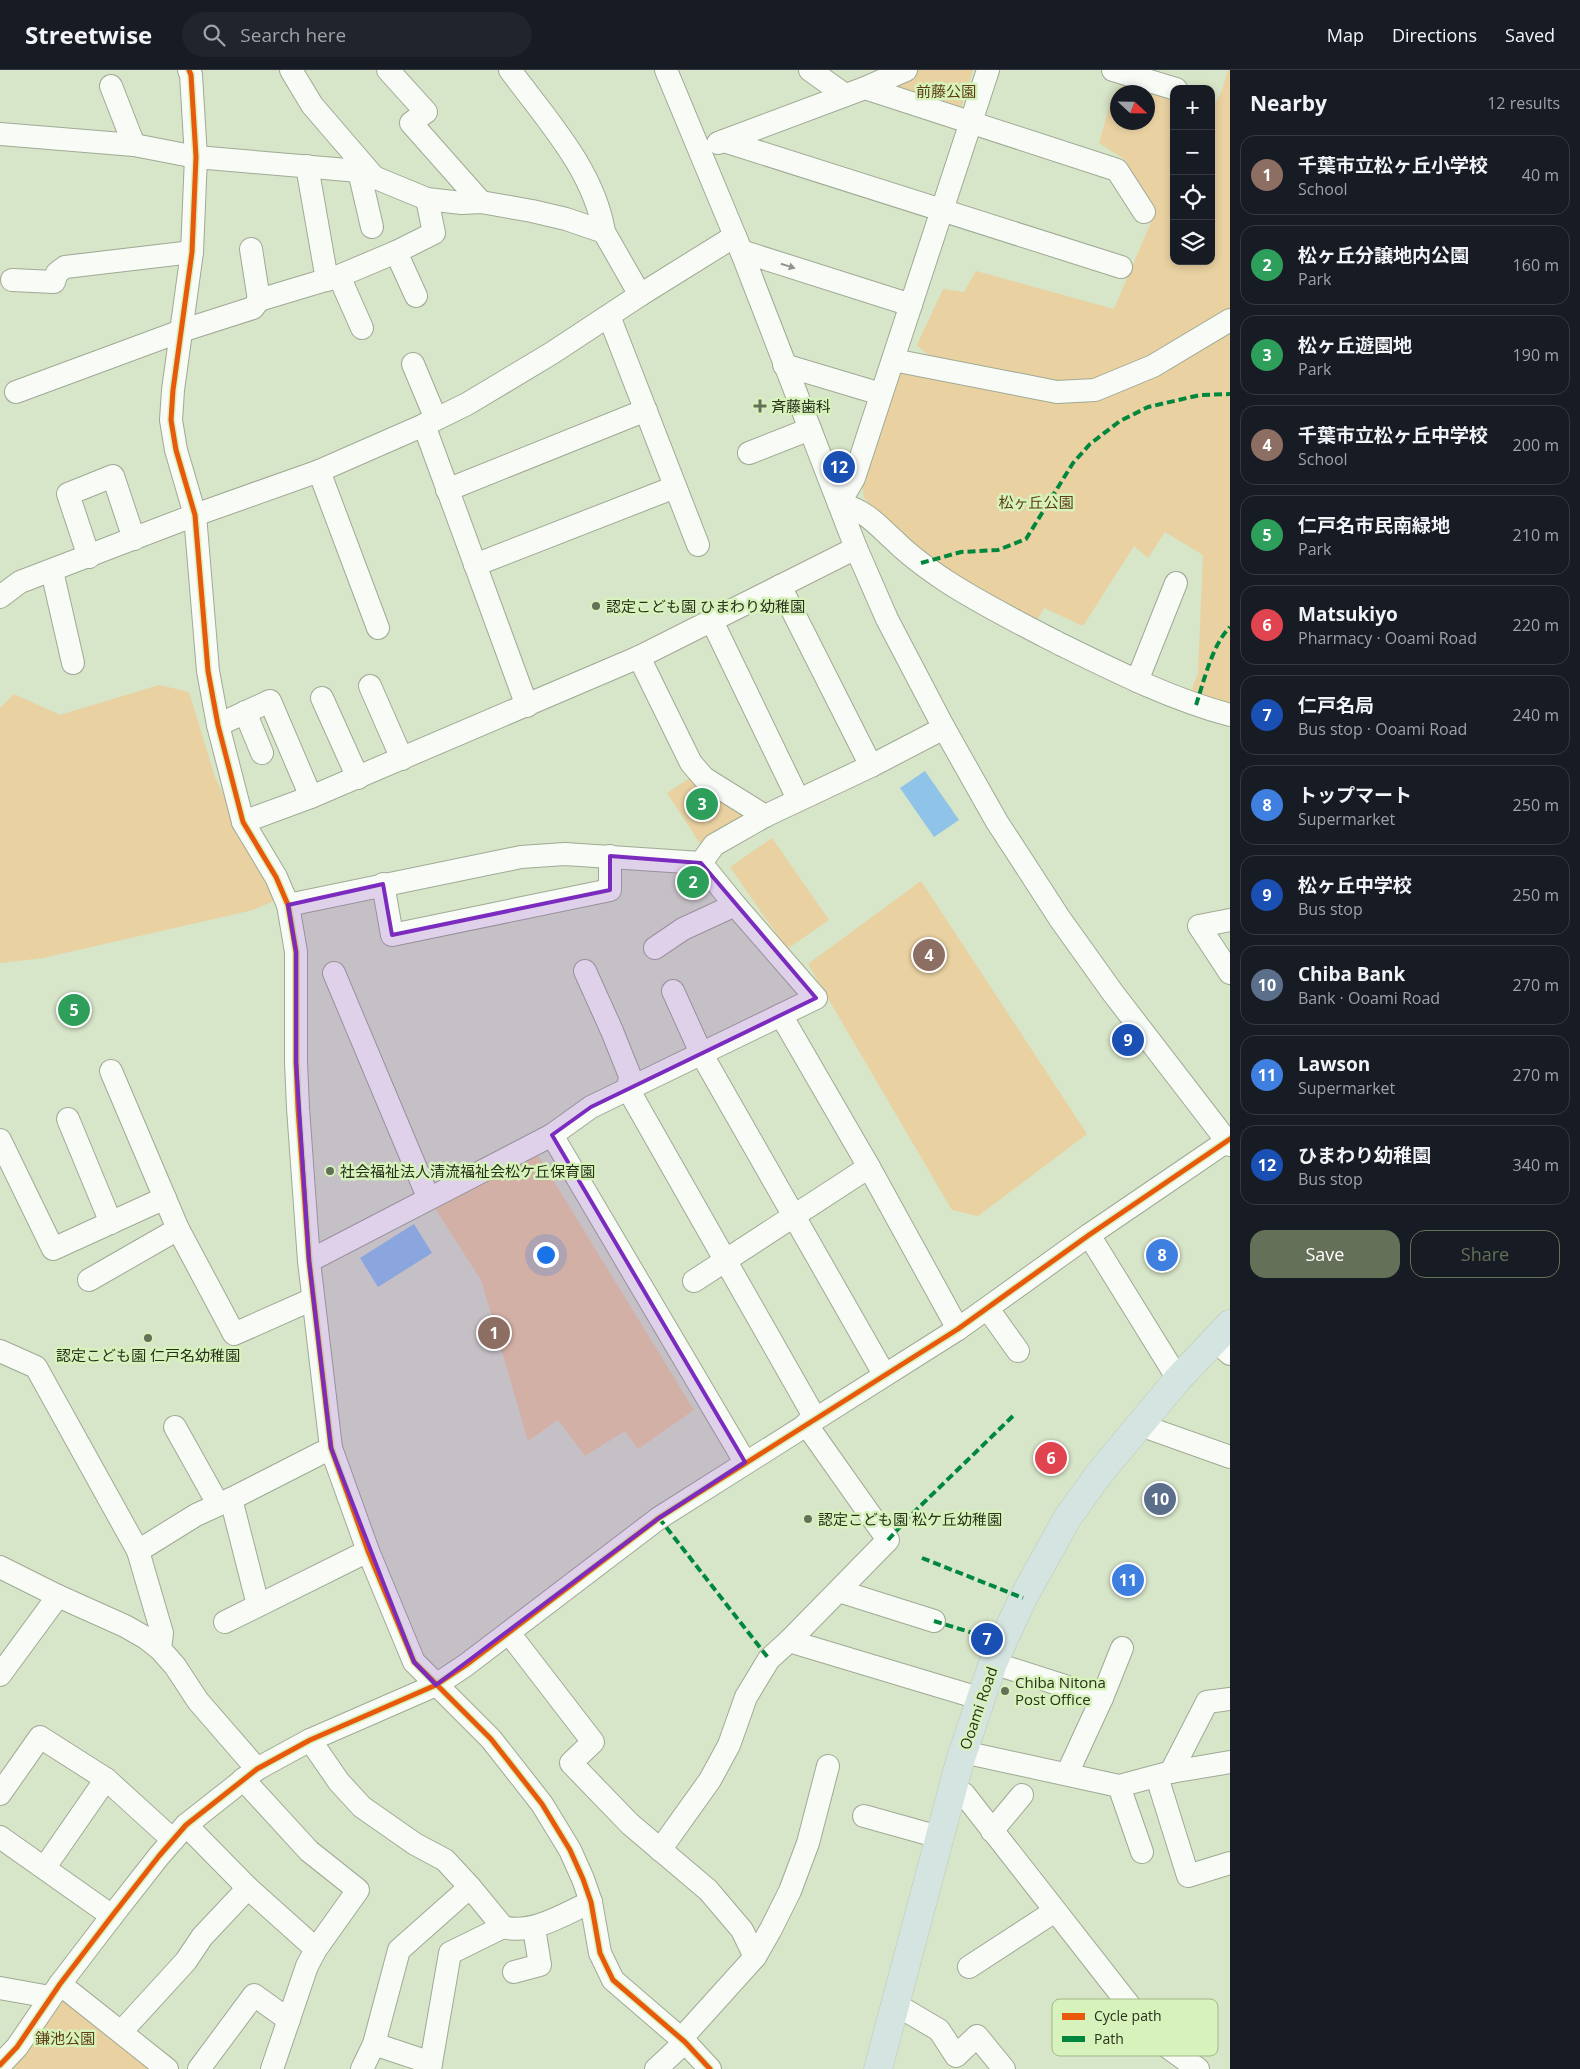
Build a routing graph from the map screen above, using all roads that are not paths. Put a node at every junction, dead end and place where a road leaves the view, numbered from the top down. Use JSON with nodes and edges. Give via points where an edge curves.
{"nodes":[{"id":1,"x":291,"y":70,"type":"edge"},
{"id":2,"x":388,"y":70,"type":"edge"},
{"id":3,"x":510,"y":70,"type":"edge"},
{"id":4,"x":810,"y":70,"type":"edge"},
{"id":5,"x":906,"y":70,"type":"edge"},
{"id":6,"x":988,"y":70,"type":"edge"},
{"id":7,"x":1113,"y":70,"type":"edge"},
{"id":8,"x":194,"y":72,"type":"edge"},
{"id":9,"x":670,"y":73,"type":"edge"},
{"id":10,"x":111,"y":86,"type":"dead end"},
{"id":11,"x":1170,"y":87,"type":"edge"},
{"id":12,"x":855,"y":91,"type":"junction"},
{"id":13,"x":971,"y":123,"type":"junction"},
{"id":14,"x":0,"y":134,"type":"edge"},
{"id":15,"x":724,"y":142,"type":"junction"},
{"id":16,"x":134,"y":145,"type":"junction"},
{"id":17,"x":700,"y":149,"type":"junction"},
{"id":18,"x":196,"y":158,"type":"junction"},
{"id":19,"x":307,"y":166,"type":"junction"},
{"id":20,"x":366,"y":173,"type":"junction"},
{"id":21,"x":427,"y":199,"type":"junction"},
{"id":22,"x":482,"y":202,"type":"junction"},
{"id":23,"x":942,"y":211,"type":"junction"},
{"id":24,"x":1144,"y":212,"type":"dead end"},
{"id":25,"x":372,"y":227,"type":"dead end"},
{"id":26,"x":604,"y":232,"type":"junction"},
{"id":27,"x":738,"y":244,"type":"junction"},
{"id":28,"x":251,"y":249,"type":"dead end"},
{"id":29,"x":192,"y":252,"type":"junction"},
{"id":30,"x":396,"y":252,"type":"junction"},
{"id":31,"x":1121,"y":267,"type":"dead end"},
{"id":32,"x":333,"y":278,"type":"junction"},
{"id":33,"x":12,"y":280,"type":"dead end"},
{"id":34,"x":640,"y":295,"type":"junction"},
{"id":35,"x":416,"y":296,"type":"dead end"},
{"id":36,"x":259,"y":300,"type":"junction"},
{"id":37,"x":911,"y":305,"type":"junction"},
{"id":38,"x":609,"y":316,"type":"junction"},
{"id":39,"x":1230,"y":320,"type":"edge"},
{"id":40,"x":362,"y":328,"type":"dead end"},
{"id":41,"x":181,"y":331,"type":"junction"},
{"id":42,"x":893,"y":360,"type":"junction"},
{"id":43,"x":413,"y":364,"type":"dead end"},
{"id":44,"x":784,"y":365,"type":"junction"},
{"id":45,"x":16,"y":392,"type":"dead end"},
{"id":46,"x":881,"y":394,"type":"junction"},
{"id":47,"x":646,"y":410,"type":"junction"},
{"id":48,"x":430,"y":422,"type":"junction"},
{"id":49,"x":810,"y":429,"type":"junction"},
{"id":50,"x":749,"y":453,"type":"dead end"},
{"id":51,"x":319,"y":471,"type":"junction"},
{"id":52,"x":675,"y":487,"type":"junction"},
{"id":53,"x":448,"y":490,"type":"junction"},
{"id":54,"x":839,"y":504,"type":"junction"},
{"id":55,"x":195,"y":515,"type":"junction"},
{"id":56,"x":134,"y":539,"type":"junction"},
{"id":57,"x":698,"y":545,"type":"dead end"},
{"id":58,"x":856,"y":548,"type":"junction"},
{"id":59,"x":89,"y":557,"type":"junction"},
{"id":60,"x":475,"y":565,"type":"junction"},
{"id":61,"x":52,"y":572,"type":"junction"},
{"id":62,"x":1176,"y":583,"type":"dead end"},
{"id":63,"x":780,"y":586,"type":"junction"},
{"id":64,"x":0,"y":597,"type":"edge"},
{"id":65,"x":712,"y":621,"type":"junction"},
{"id":66,"x":378,"y":628,"type":"dead end"},
{"id":67,"x":639,"y":657,"type":"junction"},
{"id":68,"x":73,"y":663,"type":"dead end"},
{"id":69,"x":1137,"y":681,"type":"junction"},
{"id":70,"x":370,"y":686,"type":"dead end"},
{"id":71,"x":322,"y":698,"type":"dead end"},
{"id":72,"x":527,"y":706,"type":"junction"},
{"id":73,"x":245,"y":712,"type":"junction"},
{"id":74,"x":1230,"y":715,"type":"edge"},
{"id":75,"x":218,"y":725,"type":"junction"},
{"id":76,"x":944,"y":728,"type":"junction"},
{"id":77,"x":262,"y":753,"type":"dead end"},
{"id":78,"x":402,"y":758,"type":"junction"},
{"id":79,"x":871,"y":766,"type":"junction"},
{"id":80,"x":358,"y":778,"type":"junction"},
{"id":81,"x":311,"y":798,"type":"junction"},
{"id":82,"x":798,"y":799,"type":"junction"},
{"id":83,"x":765,"y":816,"type":"junction"},
{"id":84,"x":243,"y":822,"type":"junction"},
{"id":85,"x":610,"y":856,"type":"junction"},
{"id":86,"x":701,"y":863,"type":"junction"},
{"id":87,"x":383,"y":884,"type":"junction"},
{"id":88,"x":288,"y":905,"type":"junction"},
{"id":89,"x":735,"y":905,"type":"junction"},
{"id":90,"x":1230,"y":920,"type":"edge"},
{"id":91,"x":655,"y":948,"type":"dead end"},
{"id":92,"x":585,"y":971,"type":"dead end"},
{"id":93,"x":334,"y":973,"type":"dead end"},
{"id":94,"x":1230,"y":973,"type":"edge"},
{"id":95,"x":673,"y":991,"type":"dead end"},
{"id":96,"x":781,"y":1015,"type":"junction"},
{"id":97,"x":701,"y":1053,"type":"junction"},
{"id":98,"x":111,"y":1071,"type":"dead end"},
{"id":99,"x":628,"y":1089,"type":"junction"},
{"id":100,"x":68,"y":1119,"type":"dead end"},
{"id":101,"x":552,"y":1134,"type":"junction"},
{"id":102,"x":0,"y":1140,"type":"edge"},
{"id":103,"x":1229,"y":1142,"type":"edge"},
{"id":104,"x":869,"y":1167,"type":"junction"},
{"id":105,"x":428,"y":1197,"type":"junction"},
{"id":106,"x":165,"y":1198,"type":"junction"},
{"id":107,"x":794,"y":1215,"type":"junction"},
{"id":108,"x":111,"y":1223,"type":"junction"},
{"id":109,"x":178,"y":1229,"type":"junction"},
{"id":110,"x":1089,"y":1235,"type":"junction"},
{"id":111,"x":724,"y":1260,"type":"junction"},
{"id":112,"x":309,"y":1261,"type":"junction"},
{"id":113,"x":90,"y":1280,"type":"dead end"},
{"id":114,"x":694,"y":1281,"type":"dead end"},
{"id":115,"x":313,"y":1299,"type":"junction"},
{"id":116,"x":988,"y":1309,"type":"junction"},
{"id":117,"x":958,"y":1329,"type":"junction"},
{"id":118,"x":1225,"y":1339,"type":"edge"},
{"id":119,"x":0,"y":1351,"type":"edge"},
{"id":120,"x":1018,"y":1351,"type":"dead end"},
{"id":121,"x":884,"y":1374,"type":"junction"},
{"id":122,"x":1178,"y":1379,"type":"junction"},
{"id":123,"x":811,"y":1421,"type":"junction"},
{"id":124,"x":1140,"y":1425,"type":"junction"},
{"id":125,"x":175,"y":1427,"type":"dead end"},
{"id":126,"x":331,"y":1448,"type":"junction"},
{"id":127,"x":1230,"y":1458,"type":"edge"},
{"id":128,"x":745,"y":1462,"type":"junction"},
{"id":129,"x":224,"y":1502,"type":"junction"},
{"id":130,"x":138,"y":1551,"type":"junction"},
{"id":131,"x":368,"y":1551,"type":"junction"},
{"id":132,"x":0,"y":1567,"type":"edge"},
{"id":133,"x":839,"y":1591,"type":"junction"},
{"id":134,"x":58,"y":1596,"type":"junction"},
{"id":135,"x":258,"y":1605,"type":"junction"},
{"id":136,"x":934,"y":1620,"type":"dead end"},
{"id":137,"x":224,"y":1622,"type":"dead end"},
{"id":138,"x":509,"y":1633,"type":"junction"},
{"id":139,"x":789,"y":1642,"type":"junction"},
{"id":140,"x":1122,"y":1648,"type":"dead end"},
{"id":141,"x":160,"y":1649,"type":"junction"},
{"id":142,"x":993,"y":1663,"type":"junction"},
{"id":143,"x":0,"y":1675,"type":"edge"},
{"id":144,"x":436,"y":1685,"type":"junction"},
{"id":145,"x":972,"y":1696,"type":"dead end"},
{"id":146,"x":1102,"y":1698,"type":"junction"},
{"id":147,"x":1230,"y":1698,"type":"edge"},
{"id":148,"x":310,"y":1740,"type":"junction"},
{"id":149,"x":963,"y":1752,"type":"junction"},
{"id":150,"x":1230,"y":1762,"type":"edge"},
{"id":151,"x":828,"y":1766,"type":"dead end"},
{"id":152,"x":250,"y":1774,"type":"junction"},
{"id":153,"x":1067,"y":1774,"type":"junction"},
{"id":154,"x":1164,"y":1775,"type":"junction"},
{"id":155,"x":106,"y":1779,"type":"junction"},
{"id":156,"x":1119,"y":1786,"type":"junction"},
{"id":157,"x":951,"y":1792,"type":"junction"},
{"id":158,"x":0,"y":1794,"type":"edge"},
{"id":159,"x":1022,"y":1795,"type":"dead end"},
{"id":160,"x":864,"y":1816,"type":"dead end"},
{"id":161,"x":992,"y":1831,"type":"junction"},
{"id":162,"x":180,"y":1832,"type":"junction"},
{"id":163,"x":0,"y":1836,"type":"edge"},
{"id":164,"x":940,"y":1837,"type":"junction"},
{"id":165,"x":660,"y":1850,"type":"junction"},
{"id":166,"x":1142,"y":1852,"type":"dead end"},
{"id":167,"x":1230,"y":1863,"type":"edge"},
{"id":168,"x":45,"y":1867,"type":"junction"},
{"id":169,"x":470,"y":1887,"type":"junction"},
{"id":170,"x":248,"y":1888,"type":"junction"},
{"id":171,"x":591,"y":1902,"type":"junction"},
{"id":172,"x":1055,"y":1911,"type":"junction"},
{"id":173,"x":112,"y":1916,"type":"junction"},
{"id":174,"x":503,"y":1927,"type":"junction"},
{"id":175,"x":534,"y":1928,"type":"junction"},
{"id":176,"x":316,"y":1949,"type":"junction"},
{"id":177,"x":755,"y":1956,"type":"junction"},
{"id":178,"x":969,"y":1967,"type":"dead end"},
{"id":179,"x":514,"y":1972,"type":"dead end"},
{"id":180,"x":0,"y":1988,"type":"edge"},
{"id":181,"x":55,"y":1990,"type":"junction"},
{"id":182,"x":1124,"y":1999,"type":"edge"},
{"id":183,"x":895,"y":2004,"type":"junction"},
{"id":184,"x":289,"y":2020,"type":"junction"},
{"id":185,"x":122,"y":2031,"type":"junction"},
{"id":186,"x":683,"y":2040,"type":"junction"},
{"id":187,"x":374,"y":2044,"type":"junction"},
{"id":188,"x":1175,"y":2056,"type":"edge"},
{"id":189,"x":0,"y":2065,"type":"edge"},
{"id":190,"x":1185,"y":2065,"type":"edge"},
{"id":191,"x":431,"y":2066,"type":"edge"},
{"id":192,"x":167,"y":2069,"type":"edge"},
{"id":193,"x":198,"y":2069,"type":"edge"},
{"id":194,"x":272,"y":2069,"type":"edge"},
{"id":195,"x":362,"y":2069,"type":"edge"},
{"id":196,"x":656,"y":2069,"type":"edge"},
{"id":197,"x":710,"y":2069,"type":"edge"},
{"id":198,"x":878,"y":2069,"type":"edge"},
{"id":199,"x":1004,"y":2069,"type":"edge"}],
"edges":[{"from":1,"to":20,"type":"street","via":[[312,105]]},
{"from":2,"to":22,"type":"street","via":[[426,112],[411,123]]},
{"from":3,"to":26,"type":"street","via":[[579,165],[602,214]]},
{"from":4,"to":12,"type":"street"},
{"from":5,"to":12,"type":"street"},
{"from":6,"to":13,"type":"street"},
{"from":7,"to":11,"type":"street"},
{"from":8,"to":18,"type":"street"},
{"from":9,"to":17,"type":"street"},
{"from":10,"to":16,"type":"street"},
{"from":12,"to":13,"type":"street"},
{"from":12,"to":15,"type":"street"},
{"from":13,"to":23,"type":"street"},
{"from":13,"to":24,"type":"street","via":[[1117,170]]},
{"from":14,"to":16,"type":"street"},
{"from":15,"to":17,"type":"street"},
{"from":15,"to":23,"type":"street"},
{"from":16,"to":18,"type":"street"},
{"from":17,"to":27,"type":"street"},
{"from":18,"to":19,"type":"street"},
{"from":18,"to":29,"type":"street"},
{"from":19,"to":20,"type":"street"},
{"from":19,"to":32,"type":"street"},
{"from":20,"to":21,"type":"street"},
{"from":20,"to":25,"type":"street"},
{"from":21,"to":22,"type":"street"},
{"from":21,"to":30,"type":"street","via":[[434,233]]},
{"from":22,"to":26,"type":"street","via":[[566,219]]},
{"from":23,"to":31,"type":"street"},
{"from":23,"to":37,"type":"street"},
{"from":26,"to":34,"type":"street"},
{"from":27,"to":34,"type":"street"},
{"from":27,"to":37,"type":"street","one_way":true},
{"from":27,"to":44,"type":"street"},
{"from":28,"to":36,"type":"street"},
{"from":29,"to":33,"type":"street","via":[[65,267],[57,272],[54,282]]},
{"from":29,"to":41,"type":"street"},
{"from":30,"to":32,"type":"street"},
{"from":30,"to":35,"type":"street"},
{"from":32,"to":36,"type":"street"},
{"from":32,"to":40,"type":"street"},
{"from":34,"to":38,"type":"street"},
{"from":36,"to":41,"type":"street","via":[[253,308]]},
{"from":37,"to":42,"type":"street"},
{"from":38,"to":47,"type":"street"},
{"from":38,"to":48,"type":"street","via":[[552,354]]},
{"from":39,"to":42,"type":"street","via":[[1153,366],[1095,390],[1057,392]]},
{"from":41,"to":45,"type":"street"},
{"from":41,"to":55,"type":"street","via":[[171,420],[176,450]]},
{"from":42,"to":46,"type":"street"},
{"from":43,"to":48,"type":"street"},
{"from":44,"to":46,"type":"street"},
{"from":44,"to":49,"type":"street"},
{"from":46,"to":54,"type":"street","via":[[854,478]]},
{"from":47,"to":52,"type":"street"},
{"from":47,"to":53,"type":"street"},
{"from":48,"to":51,"type":"street"},
{"from":48,"to":53,"type":"street"},
{"from":49,"to":50,"type":"street"},
{"from":49,"to":54,"type":"street"},
{"from":51,"to":55,"type":"street"},
{"from":51,"to":66,"type":"street"},
{"from":52,"to":57,"type":"street"},
{"from":52,"to":60,"type":"street"},
{"from":53,"to":60,"type":"street"},
{"from":54,"to":58,"type":"street"},
{"from":54,"to":69,"type":"street","via":[[870,517],[926,567],[988,606]]},
{"from":55,"to":56,"type":"street"},
{"from":55,"to":75,"type":"street","via":[[208,671]]},
{"from":56,"to":59,"type":"street"},
{"from":56,"to":59,"type":"street","via":[[113,476],[68,494]]},
{"from":58,"to":63,"type":"street"},
{"from":58,"to":76,"type":"street","via":[[887,619]]},
{"from":59,"to":61,"type":"street"},
{"from":60,"to":72,"type":"street"},
{"from":61,"to":64,"type":"street","via":[[20,582]]},
{"from":61,"to":68,"type":"street"},
{"from":62,"to":69,"type":"street"},
{"from":63,"to":65,"type":"street"},
{"from":63,"to":79,"type":"street"},
{"from":65,"to":67,"type":"street"},
{"from":65,"to":82,"type":"street"},
{"from":67,"to":72,"type":"street"},
{"from":67,"to":83,"type":"street","via":[[691,763],[704,778]]},
{"from":69,"to":74,"type":"street","via":[[1172,697]]},
{"from":70,"to":78,"type":"street"},
{"from":71,"to":80,"type":"street"},
{"from":72,"to":78,"type":"street"},
{"from":73,"to":75,"type":"street"},
{"from":73,"to":77,"type":"street"},
{"from":73,"to":81,"type":"street","via":[[270,701]]},
{"from":75,"to":84,"type":"street"},
{"from":76,"to":79,"type":"street"},
{"from":76,"to":103,"type":"street","via":[[997,822],[1060,919]]},
{"from":78,"to":80,"type":"street"},
{"from":79,"to":82,"type":"street"},
{"from":80,"to":81,"type":"street"},
{"from":81,"to":84,"type":"street"},
{"from":82,"to":83,"type":"street"},
{"from":83,"to":86,"type":"street","via":[[714,845]]},
{"from":84,"to":88,"type":"street","via":[[276,877]]},
{"from":85,"to":86,"type":"street"},
{"from":85,"to":87,"type":"street","via":[[565,854],[521,857]]},
{"from":85,"to":87,"type":"street","via":[[610,890],[392,935]]},
{"from":86,"to":89,"type":"street"},
{"from":87,"to":88,"type":"street"},
{"from":88,"to":112,"type":"street","via":[[296,952],[296,1062]]},
{"from":89,"to":91,"type":"street","via":[[684,929]]},
{"from":89,"to":96,"type":"street","via":[[816,998]]},
{"from":90,"to":94,"type":"street","via":[[1200,926]]},
{"from":92,"to":99,"type":"street","via":[[630,1076]]},
{"from":93,"to":105,"type":"street"},
{"from":95,"to":97,"type":"street"},
{"from":96,"to":97,"type":"street"},
{"from":96,"to":104,"type":"street"},
{"from":97,"to":99,"type":"street"},
{"from":97,"to":107,"type":"street"},
{"from":98,"to":106,"type":"street"},
{"from":99,"to":101,"type":"street","via":[[591,1107]]},
{"from":99,"to":111,"type":"street"},
{"from":100,"to":108,"type":"street"},
{"from":101,"to":105,"type":"street"},
{"from":101,"to":128,"type":"street"},
{"from":102,"to":108,"type":"street","via":[[53,1249]]},
{"from":103,"to":110,"type":"street"},
{"from":104,"to":107,"type":"street"},
{"from":104,"to":117,"type":"street"},
{"from":105,"to":112,"type":"street"},
{"from":106,"to":108,"type":"street"},
{"from":106,"to":109,"type":"street"},
{"from":107,"to":111,"type":"street"},
{"from":107,"to":121,"type":"street"},
{"from":109,"to":113,"type":"street"},
{"from":109,"to":115,"type":"street","via":[[234,1334]]},
{"from":110,"to":116,"type":"street"},
{"from":110,"to":122,"type":"street"},
{"from":111,"to":114,"type":"street"},
{"from":111,"to":123,"type":"street"},
{"from":112,"to":115,"type":"street"},
{"from":115,"to":126,"type":"street"},
{"from":116,"to":117,"type":"street"},
{"from":116,"to":120,"type":"street"},
{"from":117,"to":121,"type":"street"},
{"from":118,"to":122,"type":"main road","name":"Ooami Road"},
{"from":119,"to":130,"type":"street","via":[[36,1366]]},
{"from":121,"to":123,"type":"street"},
{"from":122,"to":124,"type":"main road","name":"Ooami Road"},
{"from":123,"to":128,"type":"street"},
{"from":123,"to":133,"type":"street","via":[[888,1540]]},
{"from":124,"to":127,"type":"street"},
{"from":124,"to":142,"type":"main road","name":"Ooami Road","via":[[1068,1517],[1023,1598]]},
{"from":125,"to":129,"type":"street"},
{"from":126,"to":129,"type":"street"},
{"from":126,"to":131,"type":"street"},
{"from":128,"to":138,"type":"street","via":[[659,1518]]},
{"from":129,"to":130,"type":"street","via":[[196,1515]]},
{"from":129,"to":135,"type":"street"},
{"from":130,"to":141,"type":"street","via":[[162,1633]]},
{"from":131,"to":135,"type":"street"},
{"from":131,"to":144,"type":"street","via":[[414,1662]]},
{"from":132,"to":134,"type":"street"},
{"from":133,"to":136,"type":"street"},
{"from":133,"to":139,"type":"street"},
{"from":134,"to":141,"type":"street","via":[[125,1626]]},
{"from":134,"to":143,"type":"street"},
{"from":135,"to":137,"type":"street"},
{"from":138,"to":144,"type":"street"},
{"from":138,"to":165,"type":"street","via":[[593,1742],[571,1764]]},
{"from":139,"to":145,"type":"street"},
{"from":139,"to":165,"type":"street","via":[[769,1659],[746,1697],[729,1745],[710,1780]]},
{"from":140,"to":146,"type":"street"},
{"from":141,"to":152,"type":"street"},
{"from":142,"to":146,"type":"street"},
{"from":142,"to":149,"type":"main road","name":"Ooami Road"},
{"from":144,"to":148,"type":"street"},
{"from":144,"to":171,"type":"street","via":[[491,1739],[542,1804],[570,1850]]},
{"from":146,"to":153,"type":"street"},
{"from":147,"to":154,"type":"street","via":[[1207,1702]]},
{"from":148,"to":152,"type":"street"},
{"from":148,"to":169,"type":"street","via":[[339,1782],[362,1807],[415,1844],[445,1860]]},
{"from":149,"to":153,"type":"street"},
{"from":149,"to":157,"type":"main road","name":"Ooami Road"},
{"from":150,"to":154,"type":"street"},
{"from":151,"to":177,"type":"street","via":[[808,1843],[790,1891]]},
{"from":152,"to":162,"type":"street"},
{"from":152,"to":176,"type":"street","via":[[309,1851],[358,1890]]},
{"from":153,"to":156,"type":"street"},
{"from":154,"to":156,"type":"street"},
{"from":154,"to":167,"type":"street","via":[[1188,1876]]},
{"from":155,"to":158,"type":"street","via":[[40,1737]]},
{"from":155,"to":162,"type":"street"},
{"from":155,"to":168,"type":"street"},
{"from":156,"to":166,"type":"street"},
{"from":157,"to":161,"type":"street","via":[[964,1794]]},
{"from":157,"to":164,"type":"main road","name":"Ooami Road"},
{"from":159,"to":161,"type":"street"},
{"from":160,"to":164,"type":"street"},
{"from":161,"to":172,"type":"street"},
{"from":162,"to":170,"type":"street"},
{"from":162,"to":173,"type":"street"},
{"from":163,"to":168,"type":"street"},
{"from":164,"to":183,"type":"main road","name":"Ooami Road"},
{"from":165,"to":177,"type":"street","via":[[708,1890],[742,1930]]},
{"from":168,"to":173,"type":"street"},
{"from":169,"to":174,"type":"street"},
{"from":169,"to":187,"type":"street","via":[[399,1950]]},
{"from":170,"to":176,"type":"street"},
{"from":170,"to":185,"type":"street"},
{"from":171,"to":175,"type":"street"},
{"from":171,"to":186,"type":"street","via":[[600,1952],[613,1980]]},
{"from":172,"to":178,"type":"street"},
{"from":172,"to":182,"type":"street"},
{"from":173,"to":181,"type":"street"},
{"from":174,"to":175,"type":"street","via":[[511,1930]]},
{"from":174,"to":191,"type":"street","via":[[450,1953]]},
{"from":175,"to":179,"type":"street","via":[[540,1965]]},
{"from":176,"to":184,"type":"street"},
{"from":177,"to":186,"type":"street"},
{"from":180,"to":181,"type":"street"},
{"from":181,"to":185,"type":"street"},
{"from":181,"to":189,"type":"street","via":[[17,2047]]},
{"from":183,"to":198,"type":"main road","name":"Ooami Road"},
{"from":183,"to":199,"type":"street","via":[[939,2030],[956,2056],[977,2036]]},
{"from":184,"to":193,"type":"street","via":[[254,1995]]},
{"from":184,"to":194,"type":"street"},
{"from":185,"to":192,"type":"street"},
{"from":186,"to":196,"type":"street"},
{"from":186,"to":197,"type":"street"},
{"from":187,"to":191,"type":"street"},
{"from":187,"to":195,"type":"street"},
{"from":188,"to":190,"type":"street"}]}
